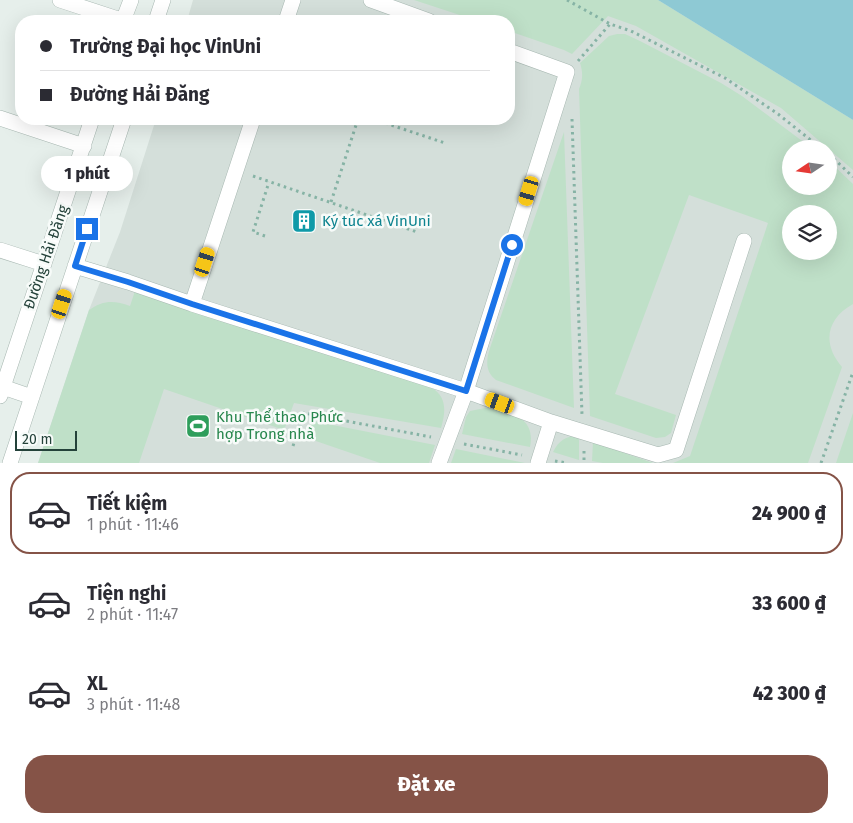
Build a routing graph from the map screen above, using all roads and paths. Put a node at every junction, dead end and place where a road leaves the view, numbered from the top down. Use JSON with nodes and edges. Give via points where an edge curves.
{"nodes":[{"id":1,"x":60,"y":0,"type":"edge"},
{"id":2,"x":131,"y":0,"type":"edge"},
{"id":3,"x":163,"y":0,"type":"edge"},
{"id":4,"x":293,"y":0,"type":"edge"},
{"id":5,"x":371,"y":0,"type":"edge"},
{"id":6,"x":567,"y":0,"type":"edge"},
{"id":7,"x":105,"y":15,"type":"edge"},
{"id":8,"x":125,"y":15,"type":"edge"},
{"id":9,"x":158,"y":15,"type":"edge"},
{"id":10,"x":288,"y":15,"type":"edge"},
{"id":11,"x":412,"y":15,"type":"edge"},
{"id":12,"x":610,"y":24,"type":"junction"},
{"id":13,"x":515,"y":52,"type":"edge"},
{"id":14,"x":567,"y":72,"type":"junction"},
{"id":15,"x":557,"y":102,"type":"junction"},
{"id":16,"x":0,"y":118,"type":"edge"},
{"id":17,"x":15,"y":123,"type":"edge"},
{"id":18,"x":21,"y":125,"type":"edge"},
{"id":19,"x":90,"y":125,"type":"edge"},
{"id":20,"x":122,"y":125,"type":"edge"},
{"id":21,"x":251,"y":125,"type":"edge"},
{"id":22,"x":356,"y":125,"type":"edge"},
{"id":23,"x":392,"y":125,"type":"edge"},
{"id":24,"x":811,"y":140,"type":"edge"},
{"id":25,"x":445,"y":142,"type":"dead end"},
{"id":26,"x":84,"y":146,"type":"junction"},
{"id":27,"x":838,"y":162,"type":"edge"},
{"id":28,"x":236,"y":171,"type":"junction"},
{"id":29,"x":853,"y":176,"type":"edge"},
{"id":30,"x":269,"y":182,"type":"junction"},
{"id":31,"x":331,"y":202,"type":"junction"},
{"id":32,"x":417,"y":232,"type":"dead end"},
{"id":33,"x":265,"y":236,"type":"dead end"},
{"id":34,"x":744,"y":241,"type":"dead end"},
{"id":35,"x":0,"y":250,"type":"edge"},
{"id":36,"x":44,"y":264,"type":"junction"},
{"id":37,"x":75,"y":266,"type":"junction"},
{"id":38,"x":192,"y":304,"type":"junction"},
{"id":39,"x":853,"y":372,"type":"edge"},
{"id":40,"x":1,"y":389,"type":"edge"},
{"id":41,"x":466,"y":391,"type":"junction"},
{"id":42,"x":32,"y":397,"type":"junction"},
{"id":43,"x":551,"y":422,"type":"junction"},
{"id":44,"x":583,"y":430,"type":"junction"},
{"id":45,"x":447,"y":440,"type":"junction"},
{"id":46,"x":294,"y":446,"type":"dead end"},
{"id":47,"x":538,"y":460,"type":"edge"},
{"id":48,"x":10,"y":463,"type":"edge"},
{"id":49,"x":439,"y":463,"type":"edge"},
{"id":50,"x":567,"y":463,"type":"edge"},
{"id":51,"x":584,"y":463,"type":"edge"},
{"id":52,"x":822,"y":463,"type":"edge"}],
"edges":[{"from":1,"to":7,"type":"street"},
{"from":2,"to":8,"type":"street"},
{"from":3,"to":9,"type":"street"},
{"from":4,"to":10,"type":"street"},
{"from":5,"to":11,"type":"street"},
{"from":6,"to":12,"type":"path"},
{"from":12,"to":14,"type":"path"},
{"from":12,"to":24,"type":"path","via":[[631,30],[725,78]]},
{"from":13,"to":14,"type":"street"},
{"from":14,"to":15,"type":"street"},
{"from":15,"to":41,"type":"street"},
{"from":15,"to":44,"type":"path","via":[[571,107]]},
{"from":16,"to":17,"type":"street"},
{"from":18,"to":26,"type":"street"},
{"from":19,"to":26,"type":"street","name":"Đường Hải Đăng"},
{"from":20,"to":37,"type":"street","name":"Đường Hải Đăng"},
{"from":21,"to":28,"type":"street"},
{"from":22,"to":31,"type":"path"},
{"from":23,"to":25,"type":"path"},
{"from":26,"to":36,"type":"street","name":"Đường Hải Đăng"},
{"from":27,"to":29,"type":"path"},
{"from":28,"to":30,"type":"path"},
{"from":28,"to":38,"type":"street"},
{"from":30,"to":31,"type":"path"},
{"from":30,"to":33,"type":"path","via":[[253,232]]},
{"from":31,"to":32,"type":"path"},
{"from":34,"to":44,"type":"street","via":[[676,450],[658,455]]},
{"from":35,"to":36,"type":"street"},
{"from":36,"to":40,"type":"street","name":"Đường Hải Đăng"},
{"from":37,"to":38,"type":"street"},
{"from":37,"to":42,"type":"street","name":"Đường Hải Đăng"},
{"from":38,"to":41,"type":"street"},
{"from":39,"to":52,"type":"path"},
{"from":40,"to":42,"type":"street"},
{"from":41,"to":43,"type":"street"},
{"from":41,"to":45,"type":"street"},
{"from":42,"to":48,"type":"street","name":"Đường Hải Đăng"},
{"from":43,"to":44,"type":"street"},
{"from":43,"to":47,"type":"street"},
{"from":44,"to":51,"type":"path"},
{"from":45,"to":46,"type":"path","via":[[304,413]]},
{"from":45,"to":47,"type":"path"},
{"from":45,"to":49,"type":"street"},
{"from":47,"to":50,"type":"path"}]}
